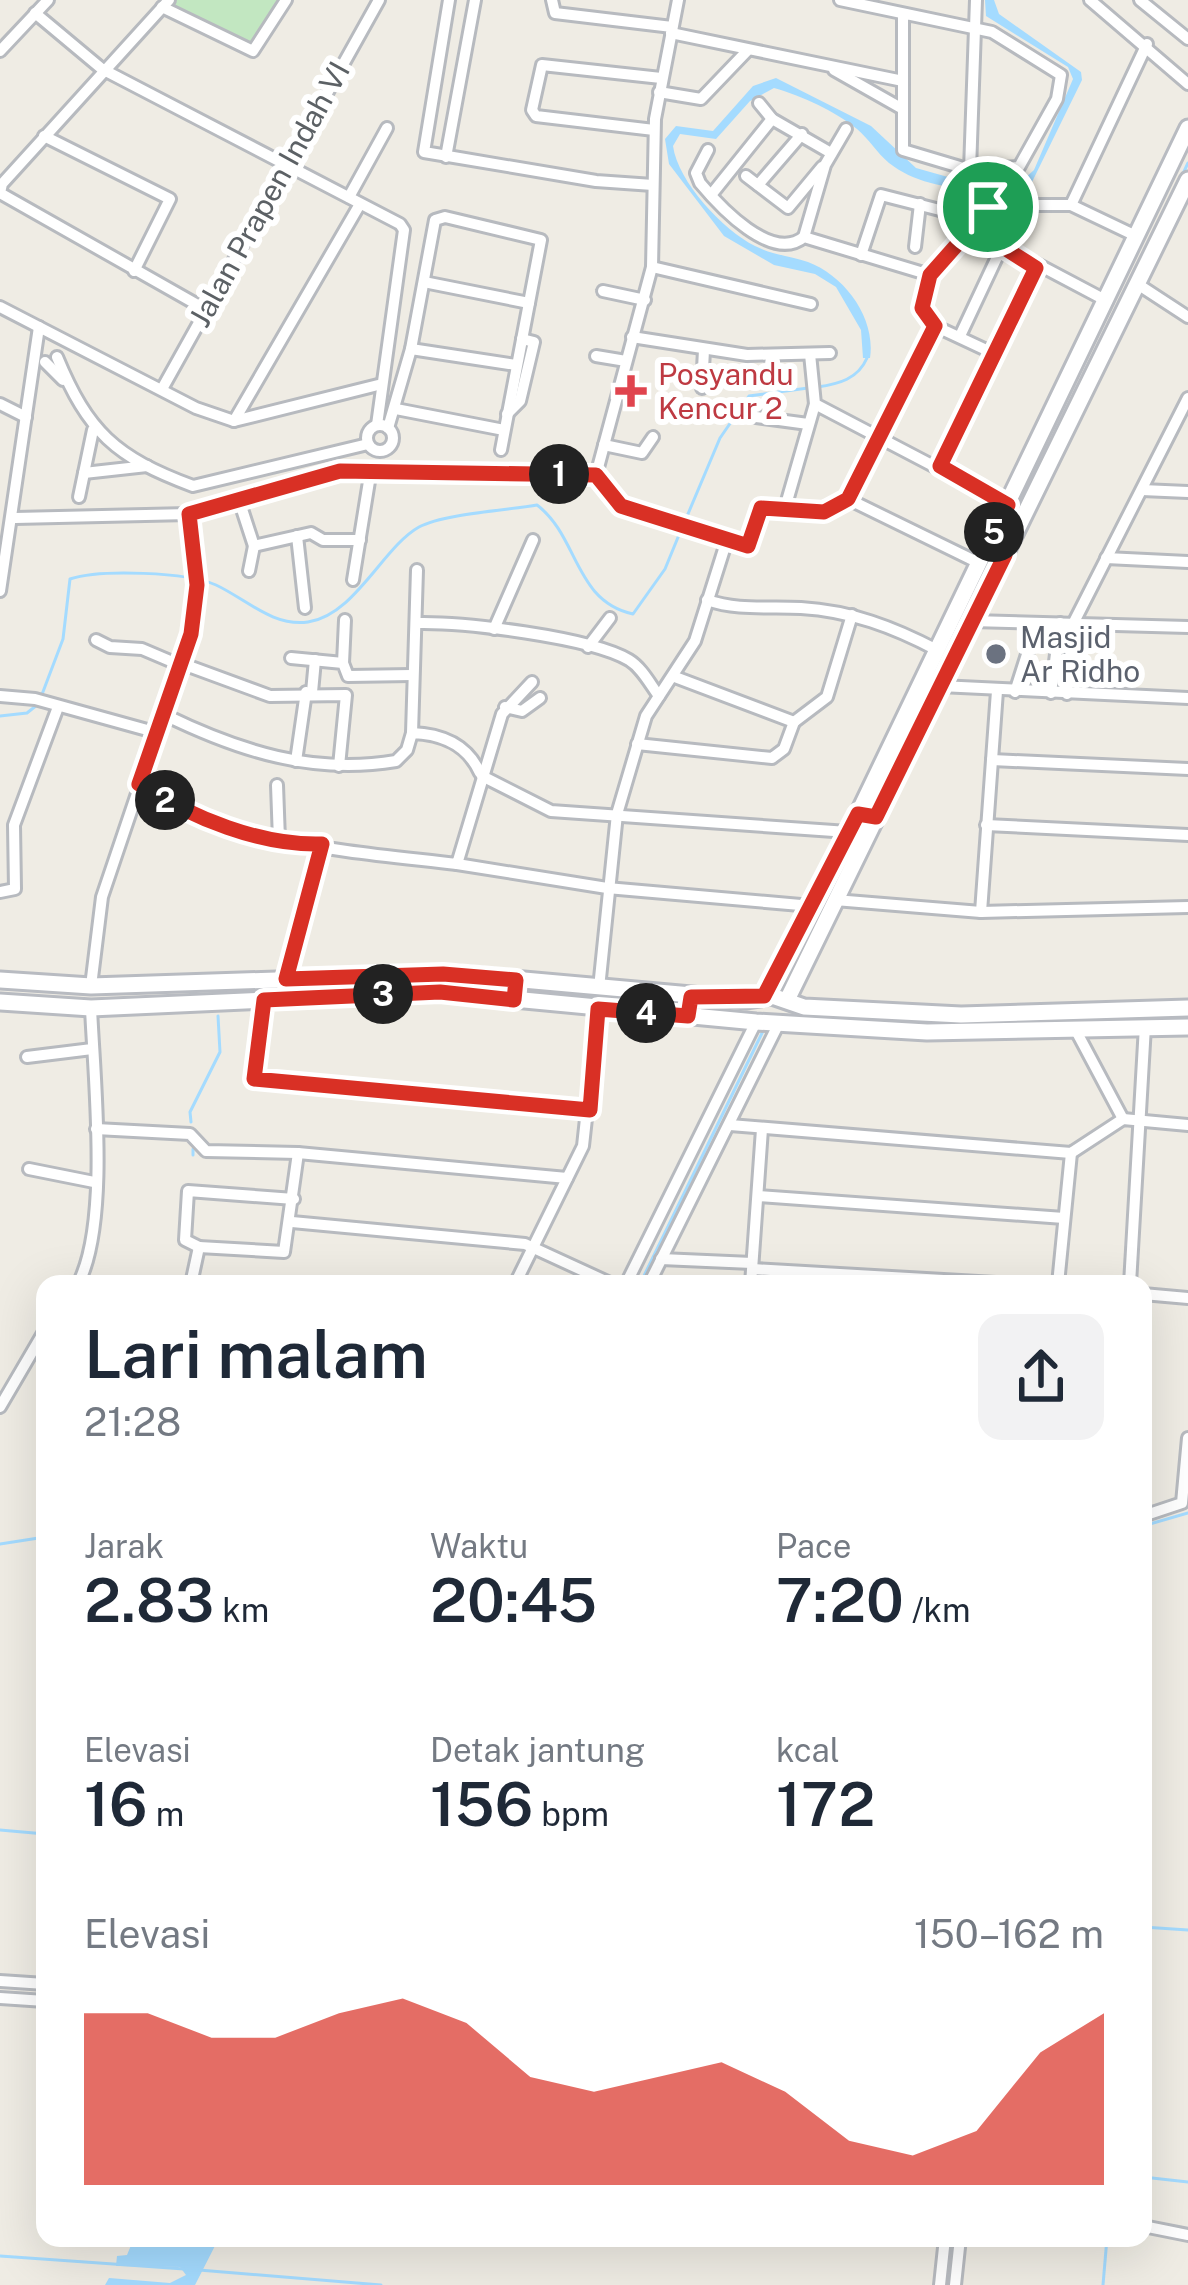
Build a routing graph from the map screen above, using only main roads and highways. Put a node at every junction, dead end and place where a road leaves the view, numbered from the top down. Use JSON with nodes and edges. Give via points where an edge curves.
{"nodes":[{"id":1,"x":1188,"y":128,"type":"edge"},
{"id":2,"x":1188,"y":180,"type":"edge"},
{"id":3,"x":992,"y":553,"type":"junction"},
{"id":4,"x":867,"y":815,"type":"junction"},
{"id":5,"x":0,"y":980,"type":"edge"},
{"id":6,"x":516,"y":980,"type":"junction"},
{"id":7,"x":691,"y":997,"type":"junction"},
{"id":8,"x":777,"y":997,"type":"junction"},
{"id":9,"x":514,"y":1000,"type":"junction"},
{"id":10,"x":0,"y":1002,"type":"edge"},
{"id":11,"x":1188,"y":1008,"type":"edge"},
{"id":12,"x":928,"y":1013,"type":"junction"},
{"id":13,"x":688,"y":1016,"type":"junction"},
{"id":14,"x":1188,"y":1027,"type":"edge"},
{"id":15,"x":927,"y":1032,"type":"junction"}],
"edges":[{"from":1,"to":3,"type":"main road"},
{"from":2,"to":3,"type":"main road"},
{"from":3,"to":4,"type":"main road","via":[[937,650]]},
{"from":3,"to":4,"type":"main road","via":[[973,621]]},
{"from":4,"to":8,"type":"main road","via":[[835,900]]},
{"from":4,"to":8,"type":"main road","via":[[848,832]]},
{"from":5,"to":6,"type":"main road"},
{"from":6,"to":7,"type":"main road"},
{"from":6,"to":9,"type":"main road"},
{"from":7,"to":8,"type":"main road"},
{"from":7,"to":13,"type":"main road"},
{"from":8,"to":12,"type":"main road","via":[[804,1007]]},
{"from":9,"to":10,"type":"main road","via":[[440,992],[91,1008]]},
{"from":9,"to":13,"type":"main road"},
{"from":11,"to":12,"type":"main road"},
{"from":12,"to":15,"type":"main road"},
{"from":13,"to":15,"type":"main road"},
{"from":14,"to":15,"type":"main road"}]}
